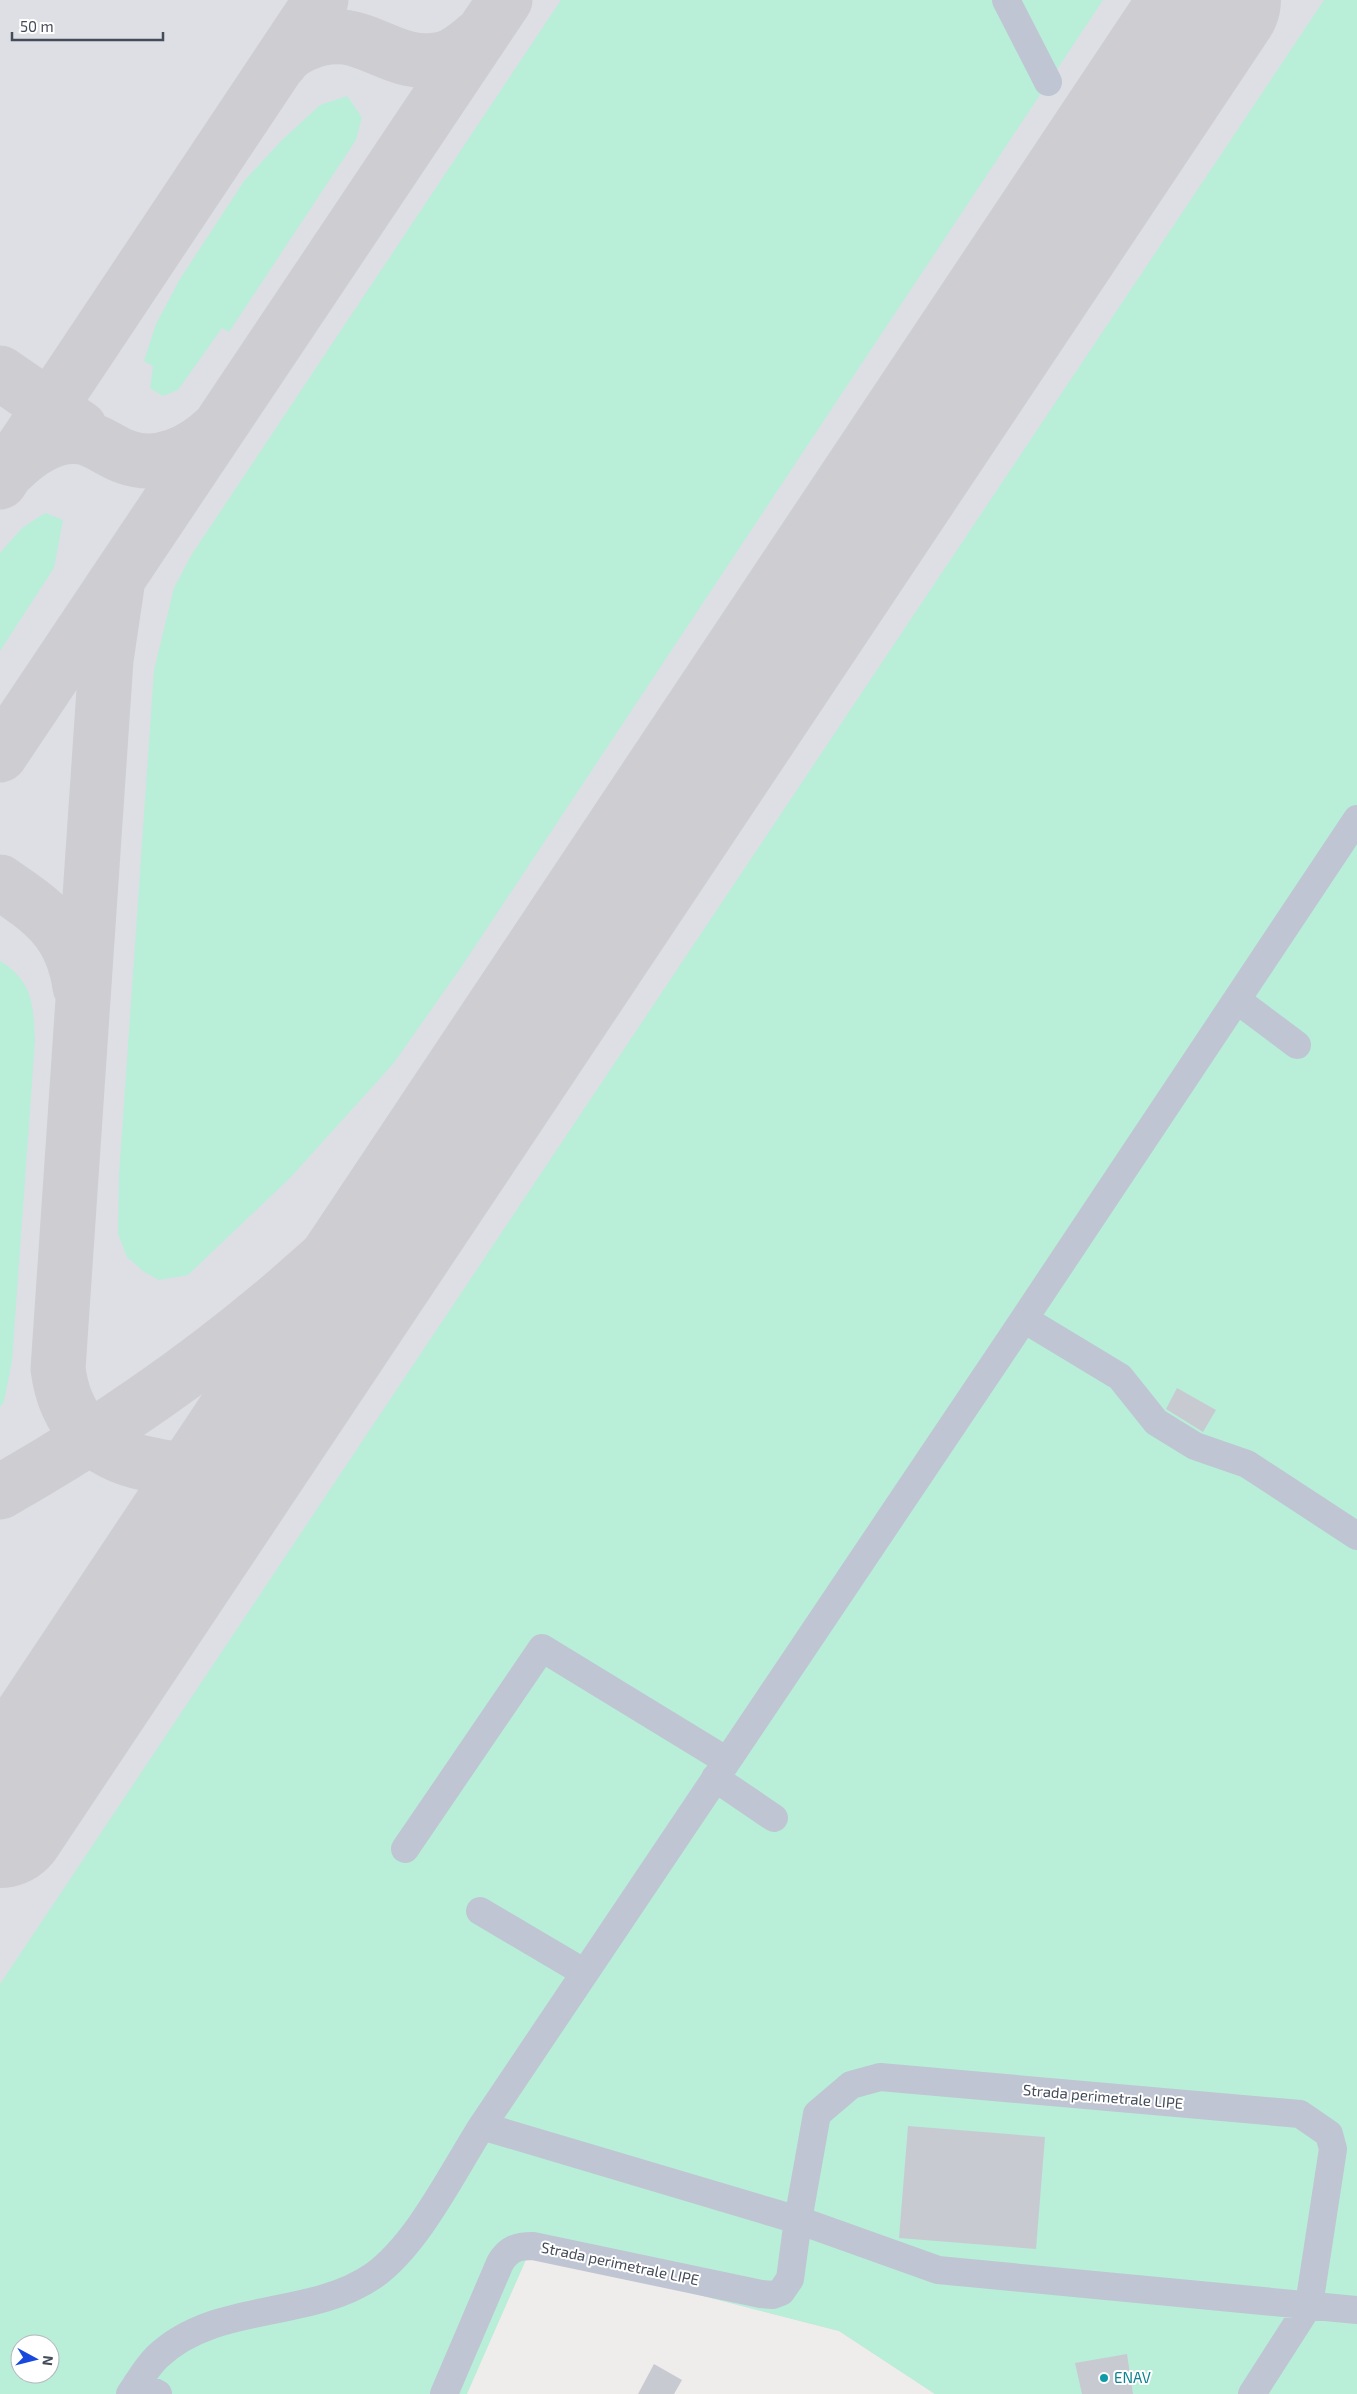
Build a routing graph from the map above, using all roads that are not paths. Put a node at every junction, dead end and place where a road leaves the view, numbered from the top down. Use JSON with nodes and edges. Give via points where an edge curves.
{"nodes":[{"id":1,"x":1006,"y":0,"type":"edge"},
{"id":2,"x":1048,"y":82,"type":"dead end"},
{"id":3,"x":1357,"y":819,"type":"edge"},
{"id":4,"x":1237,"y":1000,"type":"junction"},
{"id":5,"x":1298,"y":1045,"type":"dead end"},
{"id":6,"x":1024,"y":1319,"type":"junction"},
{"id":7,"x":1357,"y":1536,"type":"edge"},
{"id":8,"x":721,"y":1770,"type":"junction"},
{"id":9,"x":774,"y":1818,"type":"dead end"},
{"id":10,"x":405,"y":1849,"type":"dead end"},
{"id":11,"x":480,"y":1911,"type":"dead end"},
{"id":12,"x":584,"y":1973,"type":"junction"},
{"id":13,"x":482,"y":2126,"type":"junction"},
{"id":14,"x":798,"y":2220,"type":"junction"},
{"id":15,"x":1309,"y":2306,"type":"junction"},
{"id":16,"x":1357,"y":2310,"type":"edge"},
{"id":17,"x":142,"y":2390,"type":"edge"},
{"id":18,"x":1254,"y":2391,"type":"edge"},
{"id":19,"x":444,"y":2394,"type":"edge"}],
"edges":[{"from":1,"to":2,"type":"lane"},
{"from":3,"to":4,"type":"lane"},
{"from":4,"to":5,"type":"lane"},
{"from":4,"to":6,"type":"lane"},
{"from":6,"to":7,"type":"lane","via":[[1120,1377],[1156,1422],[1195,1446],[1247,1464]]},
{"from":6,"to":8,"type":"lane"},
{"from":8,"to":9,"type":"lane"},
{"from":8,"to":10,"type":"lane","via":[[542,1648]]},
{"from":8,"to":12,"type":"lane"},
{"from":11,"to":12,"type":"lane"},
{"from":12,"to":13,"type":"lane"},
{"from":13,"to":14,"type":"lane"},
{"from":13,"to":17,"type":"lane","via":[[415,2231],[400,2251],[372,2276],[354,2287],[314,2301],[200,2331],[158,2356]]},
{"from":14,"to":15,"type":"lane","via":[[938,2270]]},
{"from":14,"to":15,"type":"lane","name":"Strada perimetrale LIPE","via":[[817,2114],[852,2085],[880,2077],[1300,2114],[1329,2134],[1332,2150]]},
{"from":14,"to":19,"type":"lane","name":"Strada perimetrale LIPE","via":[[790,2279],[781,2292],[773,2295],[533,2246],[514,2248],[500,2263]]},
{"from":15,"to":16,"type":"lane"},
{"from":15,"to":18,"type":"lane","name":"Strada perimetrale LIPE"}]}
